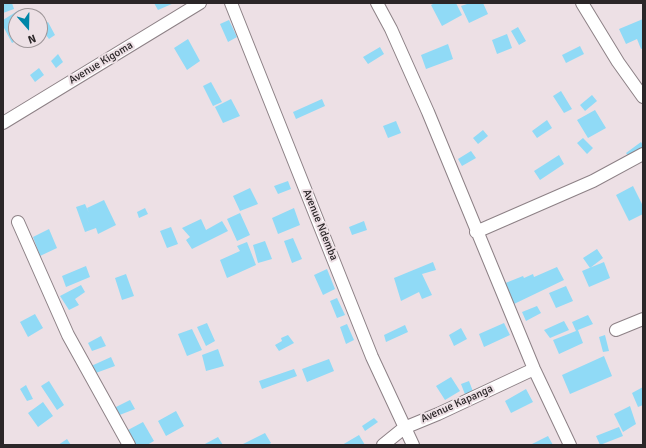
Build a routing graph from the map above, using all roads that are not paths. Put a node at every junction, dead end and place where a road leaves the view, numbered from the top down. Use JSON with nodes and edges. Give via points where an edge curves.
{"nodes":[{"id":1,"x":231,"y":3,"type":"edge"},
{"id":2,"x":377,"y":3,"type":"edge"},
{"id":3,"x":582,"y":3,"type":"edge"},
{"id":4,"x":195,"y":4,"type":"edge"},
{"id":5,"x":643,"y":97,"type":"edge"},
{"id":6,"x":3,"y":123,"type":"edge"},
{"id":7,"x":643,"y":154,"type":"edge"},
{"id":8,"x":18,"y":222,"type":"dead end"},
{"id":9,"x":476,"y":232,"type":"junction"},
{"id":10,"x":643,"y":319,"type":"edge"},
{"id":11,"x":616,"y":330,"type":"dead end"},
{"id":12,"x":534,"y":369,"type":"junction"},
{"id":13,"x":404,"y":428,"type":"junction"},
{"id":14,"x":129,"y":445,"type":"edge"},
{"id":15,"x":383,"y":445,"type":"edge"},
{"id":16,"x":413,"y":445,"type":"edge"},
{"id":17,"x":570,"y":445,"type":"edge"}],
"edges":[{"from":1,"to":13,"type":"street","name":"Avenue Ndemba","via":[[372,357]]},
{"from":2,"to":9,"type":"street","via":[[425,105]]},
{"from":3,"to":5,"type":"street"},
{"from":4,"to":6,"type":"street","name":"Avenue Kigoma"},
{"from":7,"to":9,"type":"street","via":[[593,181]]},
{"from":8,"to":14,"type":"street","via":[[68,335]]},
{"from":9,"to":12,"type":"street"},
{"from":10,"to":11,"type":"street"},
{"from":12,"to":13,"type":"street","name":"Avenue Kapanga"},
{"from":12,"to":17,"type":"street"},
{"from":13,"to":15,"type":"street","name":"Avenue Kapanga"},
{"from":13,"to":16,"type":"street","name":"Avenue Ndemba"}]}
